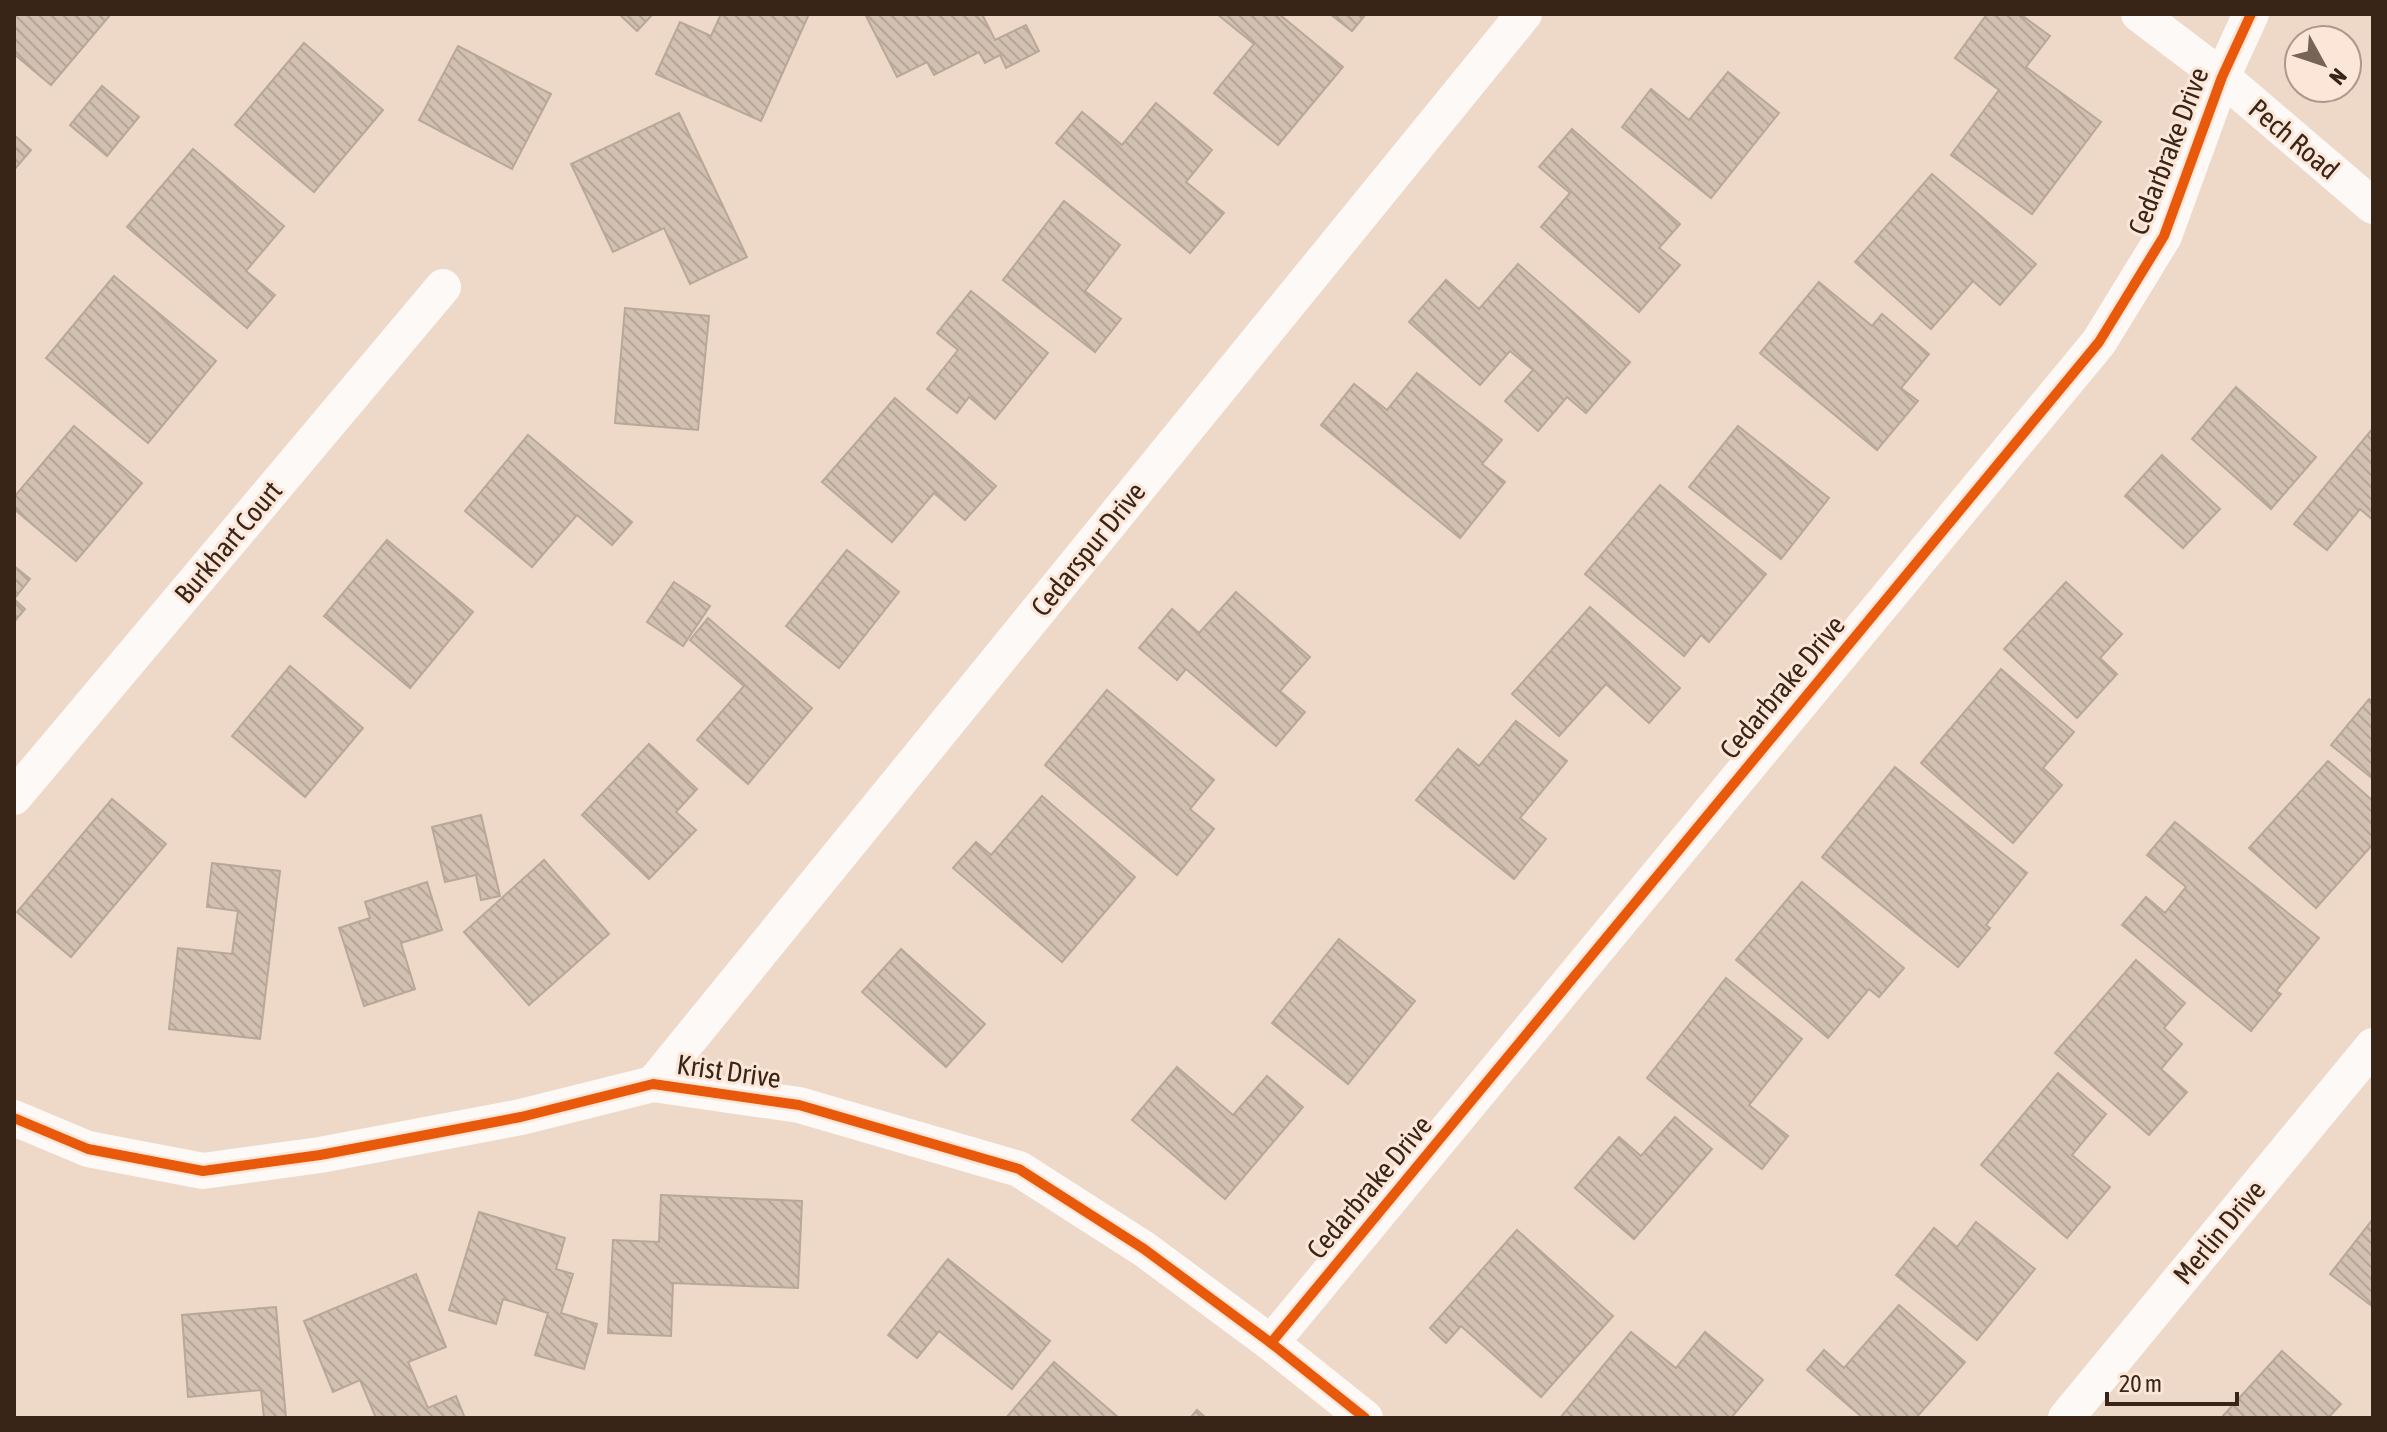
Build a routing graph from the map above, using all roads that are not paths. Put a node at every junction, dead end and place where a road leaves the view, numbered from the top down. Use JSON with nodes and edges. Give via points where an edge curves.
{"nodes":[{"id":1,"x":1524,"y":14,"type":"edge"},
{"id":2,"x":2139,"y":14,"type":"edge"},
{"id":3,"x":2251,"y":14,"type":"edge"},
{"id":4,"x":2222,"y":77,"type":"junction"},
{"id":5,"x":2373,"y":206,"type":"edge"},
{"id":6,"x":443,"y":287,"type":"dead end"},
{"id":7,"x":14,"y":797,"type":"edge"},
{"id":8,"x":2373,"y":1046,"type":"edge"},
{"id":9,"x":653,"y":1084,"type":"junction"},
{"id":10,"x":14,"y":1118,"type":"edge"},
{"id":11,"x":1271,"y":1343,"type":"junction"},
{"id":12,"x":1365,"y":1418,"type":"edge"},
{"id":13,"x":2066,"y":1418,"type":"edge"}],
"edges":[{"from":1,"to":9,"type":"street","name":"Cedarspur Drive"},
{"from":2,"to":4,"type":"street","name":"Pech Road"},
{"from":3,"to":4,"type":"street","name":"Cedarbrake Drive"},
{"from":4,"to":5,"type":"street","name":"Pech Road"},
{"from":4,"to":11,"type":"street","name":"Cedarbrake Drive","via":[[2164,236],[2099,342]]},
{"from":6,"to":7,"type":"street","name":"Burkhart Court"},
{"from":8,"to":13,"type":"street","name":"Merlin Drive"},
{"from":9,"to":10,"type":"street","name":"Krist Drive","via":[[490,1123],[203,1171],[88,1149]]},
{"from":9,"to":11,"type":"street","name":"Krist Drive","via":[[799,1105],[1019,1169],[1144,1249]]},
{"from":11,"to":12,"type":"street","name":"Krist Drive"}]}
